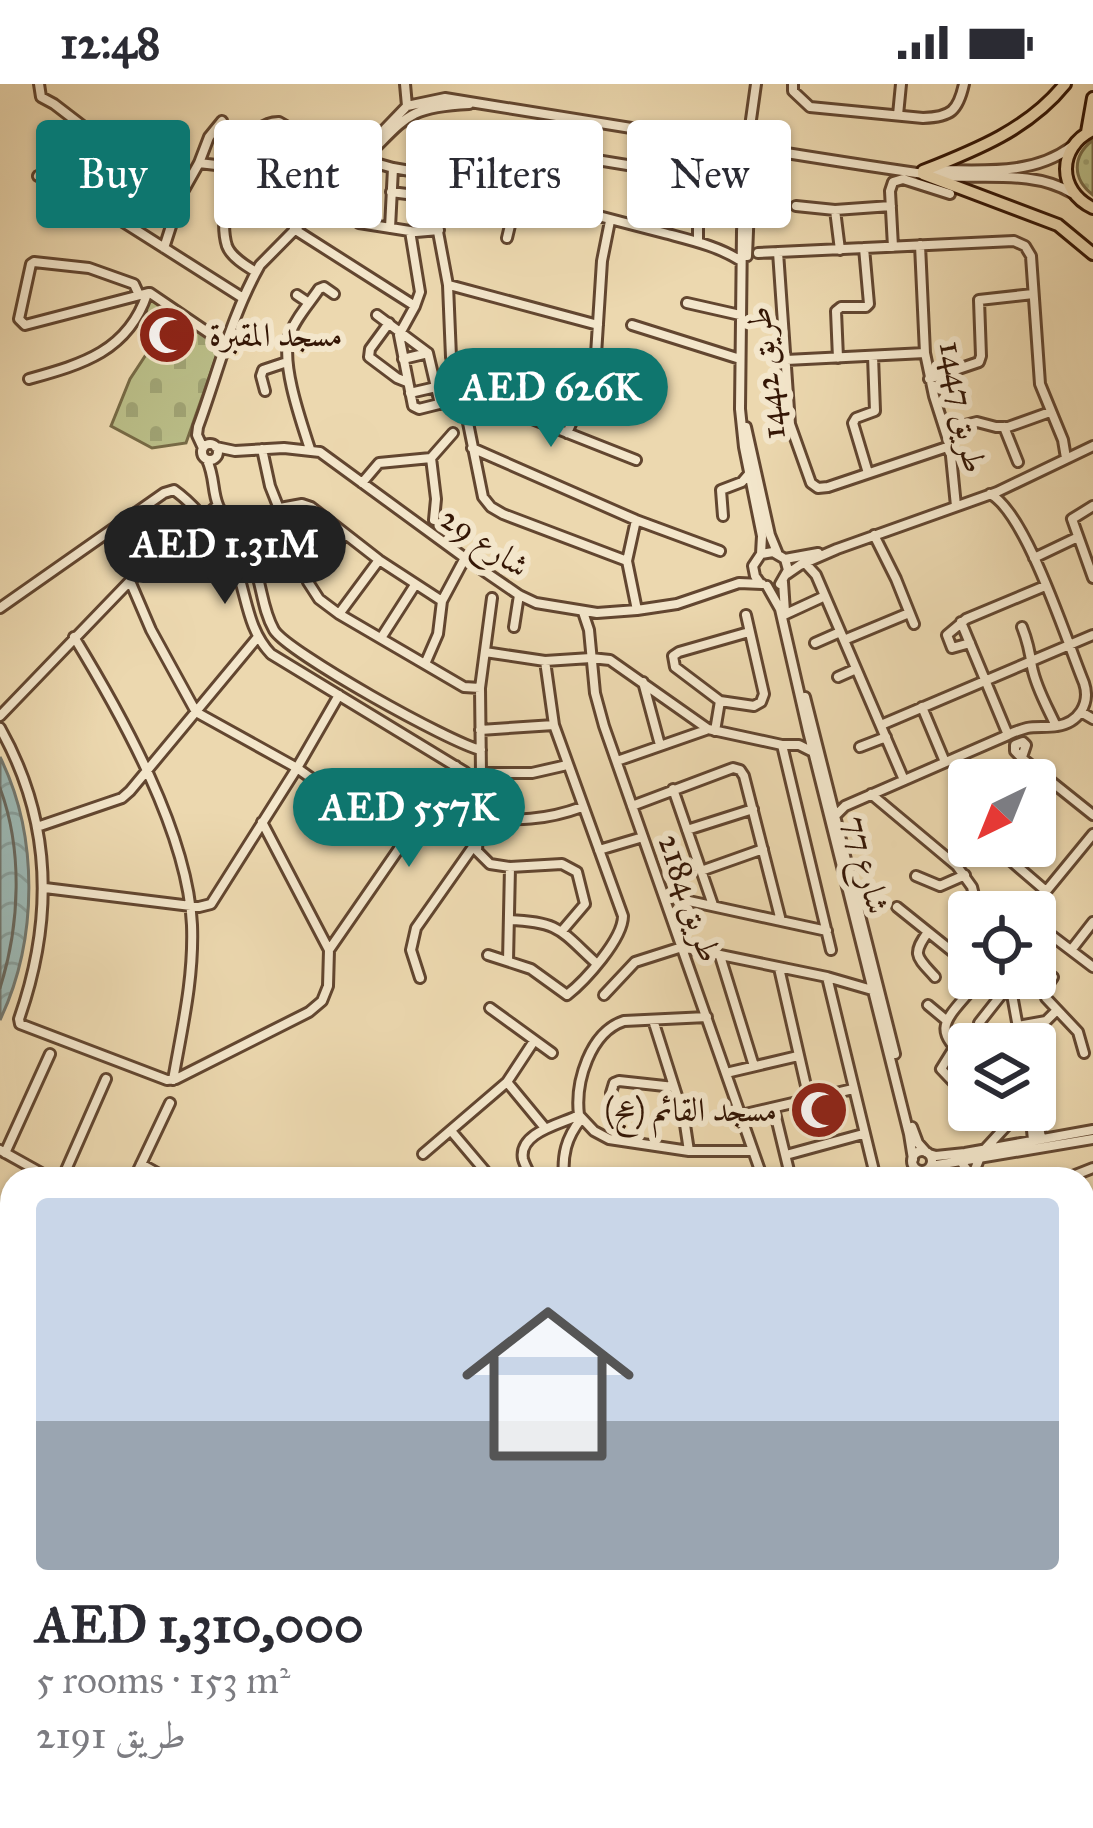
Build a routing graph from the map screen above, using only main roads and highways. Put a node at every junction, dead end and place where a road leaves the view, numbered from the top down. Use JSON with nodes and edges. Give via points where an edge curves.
{"nodes":[{"id":1,"x":1065,"y":84,"type":"edge"},
{"id":2,"x":1093,"y":98,"type":"edge"},
{"id":3,"x":1090,"y":131,"type":"edge"},
{"id":4,"x":1090,"y":209,"type":"edge"},
{"id":5,"x":1093,"y":254,"type":"edge"}],
"edges":[{"from":1,"to":5,"type":"main road","via":[[1013,130],[921,172],[1058,225]]},
{"from":2,"to":3,"type":"main road"},
{"from":3,"to":4,"type":"main road","via":[[1072,146],[1065,170]]}]}
